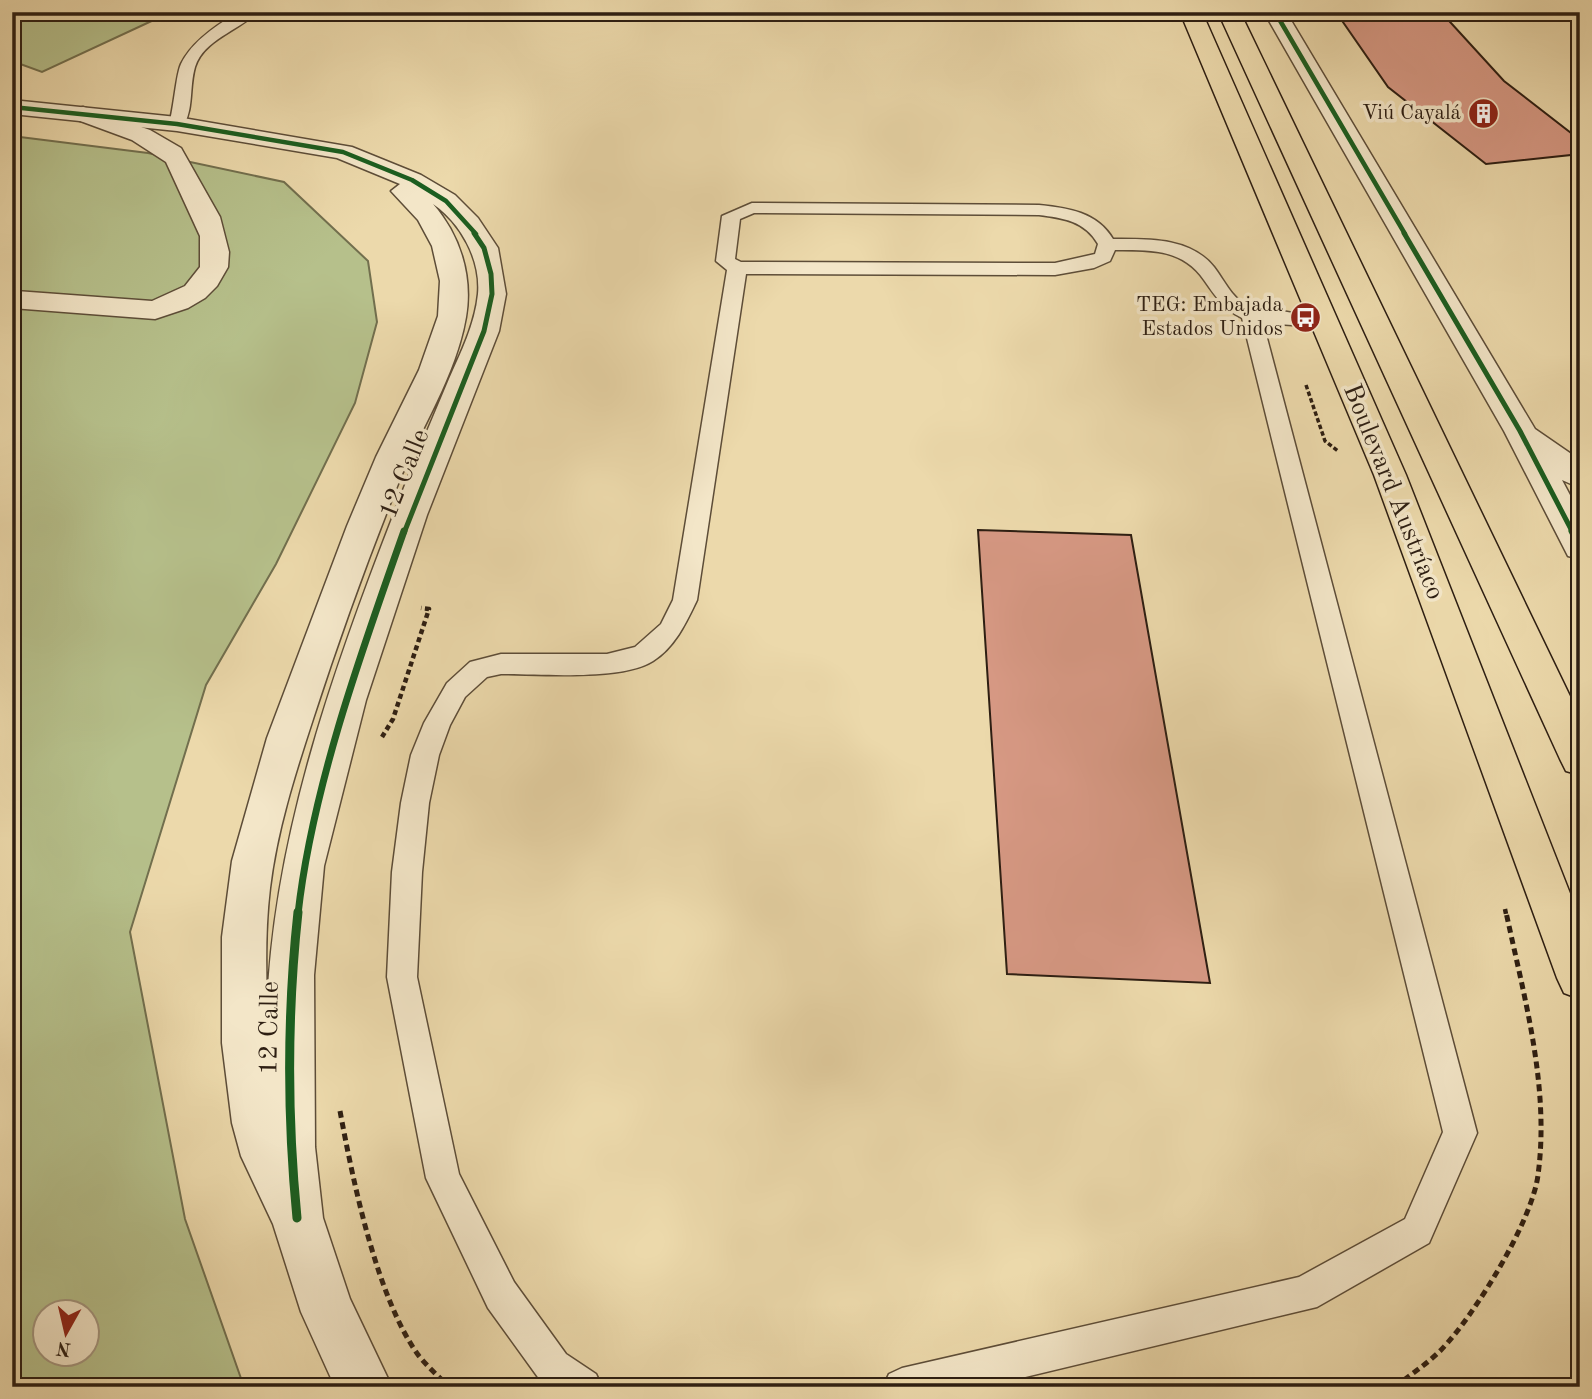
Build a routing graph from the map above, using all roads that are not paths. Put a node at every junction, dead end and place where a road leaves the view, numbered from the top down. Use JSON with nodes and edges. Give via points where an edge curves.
{"nodes":[{"id":1,"x":250,"y":12,"type":"edge"},
{"id":2,"x":1191,"y":12,"type":"edge"},
{"id":3,"x":1229,"y":12,"type":"edge"},
{"id":4,"x":1275,"y":12,"type":"edge"},
{"id":5,"x":12,"y":107,"type":"edge"},
{"id":6,"x":83,"y":114,"type":"junction"},
{"id":7,"x":177,"y":124,"type":"junction"},
{"id":8,"x":318,"y":149,"type":"junction"},
{"id":9,"x":1107,"y":244,"type":"junction"},
{"id":10,"x":737,"y":268,"type":"junction"},
{"id":11,"x":16,"y":300,"type":"dead end"},
{"id":12,"x":1251,"y":315,"type":"junction"},
{"id":13,"x":1288,"y":319,"type":"road end"},
{"id":14,"x":1520,"y":431,"type":"junction"},
{"id":15,"x":1580,"y":477,"type":"edge"},
{"id":16,"x":1580,"y":547,"type":"edge"},
{"id":17,"x":1580,"y":759,"type":"edge"},
{"id":18,"x":1580,"y":978,"type":"edge"},
{"id":19,"x":297,"y":1218,"type":"junction"},
{"id":20,"x":364,"y":1387,"type":"edge"},
{"id":21,"x":583,"y":1387,"type":"edge"},
{"id":22,"x":902,"y":1387,"type":"edge"}],
"edges":[{"from":1,"to":7,"type":"lane","via":[[218,31],[188,65]]},
{"from":2,"to":18,"type":"main road","name":"Boulevard Austríaco","via":[[1390,475]]},
{"from":3,"to":17,"type":"main road","name":"Boulevard Austríaco"},
{"from":4,"to":14,"type":"street"},
{"from":5,"to":6,"type":"street","name":"12 Calle"},
{"from":6,"to":7,"type":"street","name":"12 Calle"},
{"from":6,"to":11,"type":"street","via":[[152,140],[174,155],[211,226],[218,257],[207,280],[195,291],[155,310]]},
{"from":7,"to":8,"type":"street","name":"12 Calle"},
{"from":8,"to":19,"type":"street","name":"12 Calle","via":[[377,173],[418,203],[441,236],[451,260],[454,287],[452,316],[439,355],[335,593],[268,799],[250,877],[244,935],[250,1080],[262,1144]]},
{"from":8,"to":19,"type":"street","name":"12 Calle","via":[[343,152],[383,167],[446,201],[469,223],[484,248],[492,294],[475,358],[378,606],[347,700],[303,866],[292,975],[289,1071]]},
{"from":9,"to":10,"type":"lane","via":[[1103,257],[1055,269]]},
{"from":9,"to":10,"type":"lane","via":[[1100,229],[1088,221],[1039,210],[752,208],[731,216],[725,261]]},
{"from":9,"to":12,"type":"lane","via":[[1158,246],[1189,254],[1209,271],[1228,302]]},
{"from":10,"to":21,"type":"lane","via":[[685,600],[670,630],[643,655],[607,664],[501,664],[480,669],[456,690],[437,723],[415,803],[402,977],[443,1178],[501,1294],[553,1367]]},
{"from":12,"to":13,"type":"lane"},
{"from":12,"to":22,"type":"lane","via":[[1460,1133],[1418,1231],[1304,1294]]},
{"from":14,"to":15,"type":"street"},
{"from":14,"to":16,"type":"street"},
{"from":19,"to":20,"type":"street","name":"12 Calle","via":[[327,1310]]}]}
